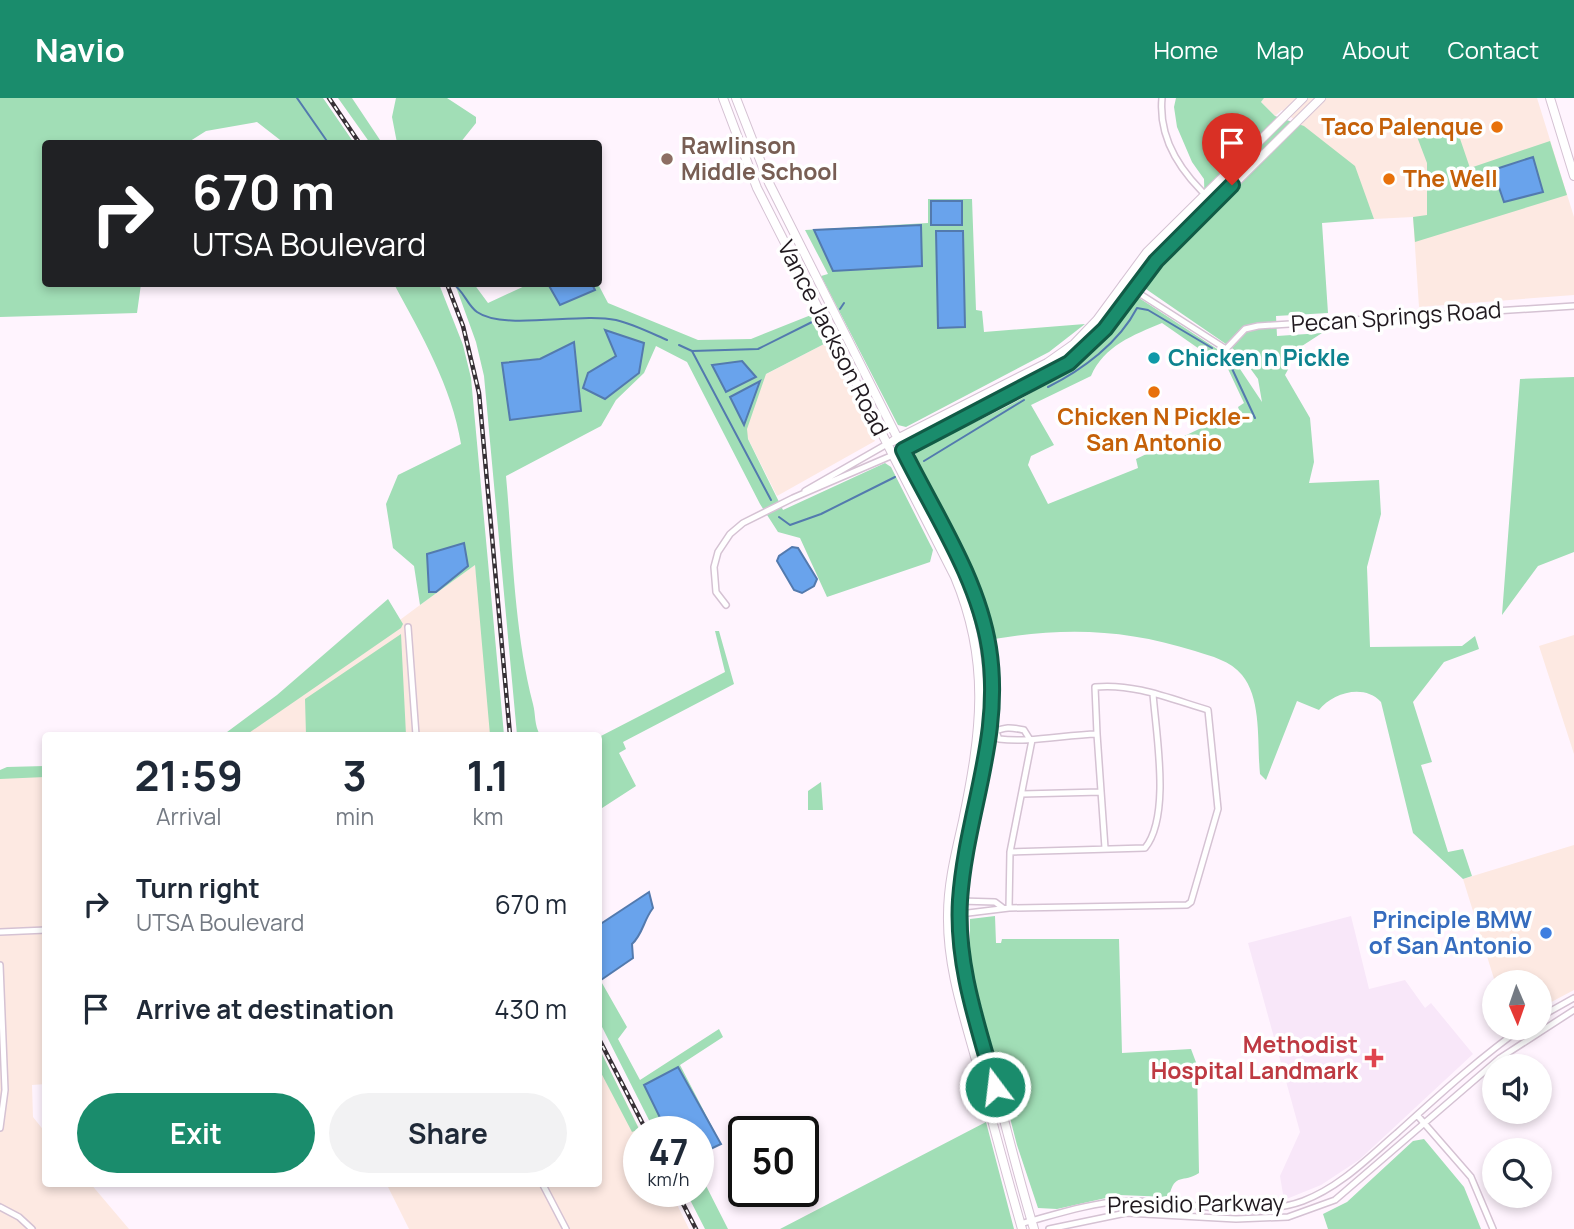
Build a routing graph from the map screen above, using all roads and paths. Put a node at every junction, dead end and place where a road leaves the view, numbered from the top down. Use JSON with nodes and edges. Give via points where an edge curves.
{"nodes":[{"id":1,"x":723,"y":98,"type":"edge"},
{"id":2,"x":736,"y":98,"type":"edge"},
{"id":3,"x":1162,"y":98,"type":"edge"},
{"id":4,"x":1303,"y":98,"type":"edge"},
{"id":5,"x":1321,"y":98,"type":"edge"},
{"id":6,"x":1550,"y":98,"type":"edge"},
{"id":7,"x":1291,"y":110,"type":"junction"},
{"id":8,"x":1299,"y":119,"type":"junction"},
{"id":9,"x":1574,"y":176,"type":"edge"},
{"id":10,"x":1205,"y":195,"type":"junction"},
{"id":11,"x":1214,"y":203,"type":"junction"},
{"id":12,"x":1122,"y":283,"type":"junction"},
{"id":13,"x":1133,"y":289,"type":"junction"},
{"id":14,"x":1574,"y":306,"type":"edge"},
{"id":15,"x":897,"y":439,"type":"junction"},
{"id":16,"x":887,"y":444,"type":"junction"},
{"id":17,"x":903,"y":450,"type":"junction"},
{"id":18,"x":892,"y":455,"type":"junction"},
{"id":19,"x":793,"y":498,"type":"junction"},
{"id":20,"x":726,"y":605,"type":"dead end"},
{"id":21,"x":408,"y":627,"type":"dead end"},
{"id":22,"x":1153,"y":694,"type":"junction"},
{"id":23,"x":1017,"y":729,"type":"junction"},
{"id":24,"x":416,"y":732,"type":"edge"},
{"id":25,"x":993,"y":732,"type":"junction"},
{"id":26,"x":1097,"y":734,"type":"junction"},
{"id":27,"x":1031,"y":739,"type":"junction"},
{"id":28,"x":1016,"y":741,"type":"junction"},
{"id":29,"x":1101,"y":792,"type":"junction"},
{"id":30,"x":1022,"y":794,"type":"junction"},
{"id":31,"x":1105,"y":848,"type":"junction"},
{"id":32,"x":1010,"y":852,"type":"junction"},
{"id":33,"x":960,"y":901,"type":"junction"},
{"id":34,"x":986,"y":901,"type":"junction"},
{"id":35,"x":1006,"y":908,"type":"junction"},
{"id":36,"x":986,"y":912,"type":"junction"},
{"id":37,"x":960,"y":914,"type":"junction"},
{"id":38,"x":42,"y":930,"type":"edge"},
{"id":39,"x":0,"y":932,"type":"edge"},
{"id":40,"x":0,"y":965,"type":"edge"},
{"id":41,"x":1574,"y":998,"type":"edge"},
{"id":42,"x":1552,"y":1010,"type":"edge"},
{"id":43,"x":1574,"y":1010,"type":"edge"},
{"id":44,"x":1506,"y":1040,"type":"edge"},
{"id":45,"x":1417,"y":1115,"type":"junction"},
{"id":46,"x":1425,"y":1124,"type":"junction"},
{"id":47,"x":0,"y":1128,"type":"edge"},
{"id":48,"x":544,"y":1187,"type":"edge"},
{"id":49,"x":1302,"y":1201,"type":"junction"},
{"id":50,"x":1178,"y":1204,"type":"junction"},
{"id":51,"x":0,"y":1207,"type":"edge"},
{"id":52,"x":1306,"y":1213,"type":"junction"},
{"id":53,"x":1177,"y":1216,"type":"junction"},
{"id":54,"x":1032,"y":1225,"type":"edge"},
{"id":55,"x":1021,"y":1227,"type":"edge"},
{"id":56,"x":32,"y":1229,"type":"edge"},
{"id":57,"x":566,"y":1229,"type":"edge"},
{"id":58,"x":1049,"y":1229,"type":"edge"},
{"id":59,"x":1493,"y":1229,"type":"edge"}],
"edges":[{"from":1,"to":16,"type":"main road","name":"Vance Jackson Road","via":[[757,188]]},
{"from":2,"to":15,"type":"main road","name":"Vance Jackson Road","via":[[769,183]]},
{"from":3,"to":10,"type":"street","via":[[1161,117],[1169,146]]},
{"from":4,"to":7,"type":"main road"},
{"from":5,"to":8,"type":"main road"},
{"from":6,"to":9,"type":"main road"},
{"from":7,"to":8,"type":"street"},
{"from":7,"to":10,"type":"main road"},
{"from":8,"to":11,"type":"main road"},
{"from":10,"to":11,"type":"street"},
{"from":10,"to":12,"type":"main road"},
{"from":11,"to":13,"type":"main road"},
{"from":12,"to":13,"type":"street"},
{"from":12,"to":15,"type":"main road","via":[[1097,320],[1062,354]]},
{"from":13,"to":14,"type":"street","name":"Pecan Springs Road","via":[[1226,349],[1245,329],[1258,326]]},
{"from":13,"to":17,"type":"main road","via":[[1105,329],[1069,363]]},
{"from":15,"to":16,"type":"main road"},
{"from":15,"to":17,"type":"main road","name":"Vance Jackson Road"},
{"from":16,"to":18,"type":"main road","name":"Vance Jackson Road"},
{"from":16,"to":19,"type":"street"},
{"from":17,"to":18,"type":"main road"},
{"from":17,"to":25,"type":"main road","name":"Vance Jackson Road","via":[[976,596],[990,657]]},
{"from":18,"to":19,"type":"street"},
{"from":18,"to":55,"type":"main road","name":"Vance Jackson Road","via":[[955,577],[977,649],[978,741],[950,885],[950,947],[960,1004]]},
{"from":19,"to":20,"type":"street","via":[[743,523],[718,552],[716,592]]},
{"from":21,"to":24,"type":"street"},
{"from":22,"to":26,"type":"street","via":[[1121,684],[1095,687]]},
{"from":22,"to":31,"type":"street","via":[[1160,801],[1149,842],[1145,848]]},
{"from":22,"to":35,"type":"street","via":[[1208,710],[1211,715],[1218,809],[1191,902]]},
{"from":23,"to":25,"type":"street","via":[[1001,727]]},
{"from":23,"to":27,"type":"street"},
{"from":23,"to":28,"type":"street"},
{"from":25,"to":28,"type":"street","via":[[999,739]]},
{"from":25,"to":33,"type":"main road","name":"Vance Jackson Road"},
{"from":26,"to":27,"type":"street"},
{"from":26,"to":29,"type":"street"},
{"from":27,"to":28,"type":"street"},
{"from":27,"to":30,"type":"street"},
{"from":29,"to":30,"type":"street"},
{"from":29,"to":31,"type":"street"},
{"from":30,"to":32,"type":"street"},
{"from":31,"to":32,"type":"street"},
{"from":32,"to":35,"type":"street"},
{"from":33,"to":34,"type":"street"},
{"from":33,"to":37,"type":"main road","name":"Vance Jackson Road"},
{"from":34,"to":35,"type":"street"},
{"from":34,"to":36,"type":"street"},
{"from":35,"to":36,"type":"street"},
{"from":36,"to":37,"type":"street"},
{"from":37,"to":54,"type":"main road","name":"Vance Jackson Road","via":[[965,974]]},
{"from":38,"to":39,"type":"street"},
{"from":40,"to":47,"type":"street","via":[[5,1090]]},
{"from":41,"to":42,"type":"street"},
{"from":43,"to":46,"type":"street","name":"Presidio Parkway","via":[[1500,1058]]},
{"from":44,"to":45,"type":"street","name":"Presidio Parkway"},
{"from":45,"to":46,"type":"street"},
{"from":45,"to":49,"type":"street","name":"Presidio Parkway","via":[[1329,1189]]},
{"from":46,"to":52,"type":"street","name":"Presidio Parkway","via":[[1335,1199]]},
{"from":46,"to":59,"type":"street","via":[[1471,1177]]},
{"from":48,"to":57,"type":"street"},
{"from":49,"to":50,"type":"street","name":"Presidio Parkway","via":[[1267,1207]]},
{"from":49,"to":52,"type":"street"},
{"from":50,"to":53,"type":"street"},
{"from":50,"to":54,"type":"street","name":"Presidio Parkway","via":[[1102,1203]]},
{"from":51,"to":56,"type":"street"},
{"from":52,"to":53,"type":"street","name":"Presidio Parkway","via":[[1265,1220]]},
{"from":53,"to":58,"type":"street","name":"Presidio Parkway","via":[[1105,1215]]},
{"from":54,"to":55,"type":"street","name":"Presidio Parkway"}]}
